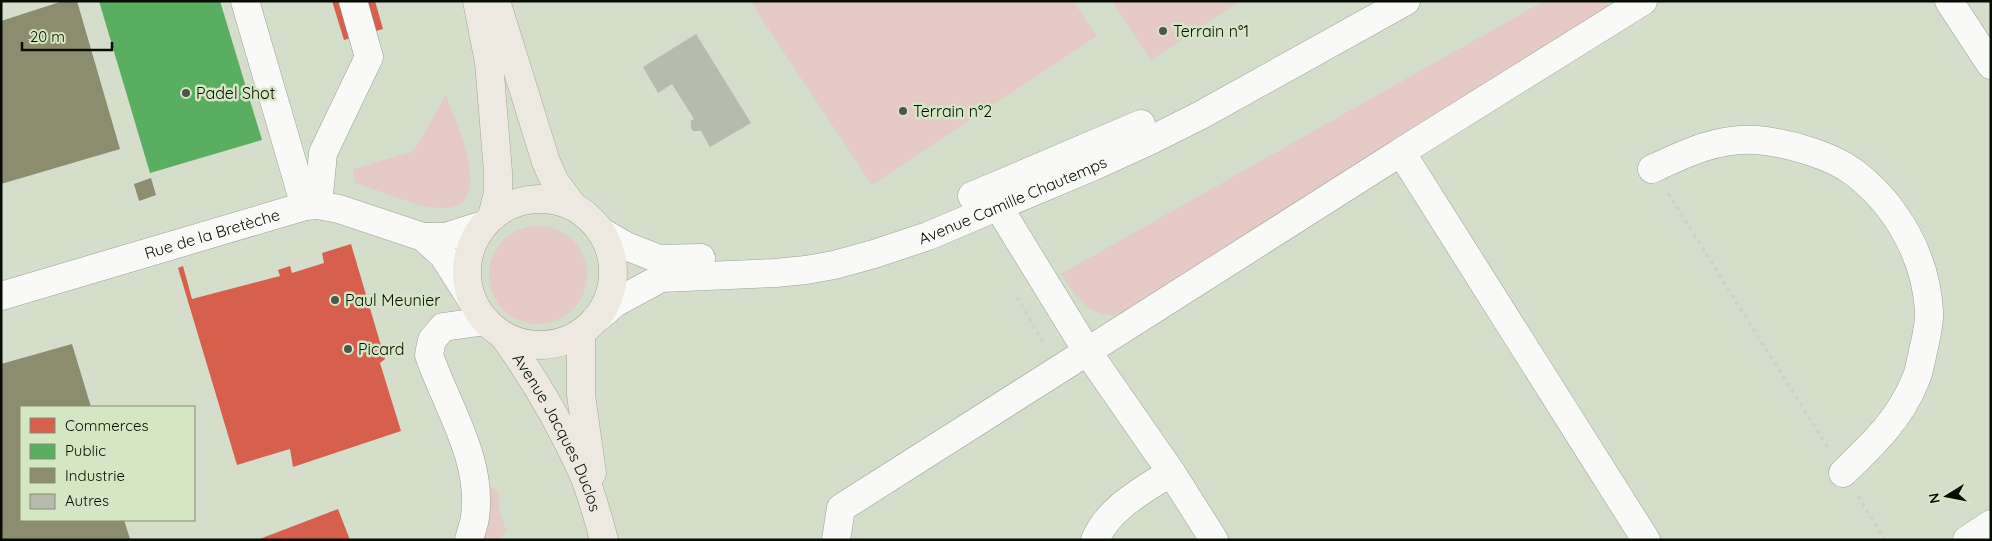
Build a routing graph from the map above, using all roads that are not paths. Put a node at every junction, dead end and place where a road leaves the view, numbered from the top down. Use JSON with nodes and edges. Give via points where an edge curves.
{"nodes":[{"id":1,"x":245,"y":1,"type":"edge"},
{"id":2,"x":353,"y":1,"type":"edge"},
{"id":3,"x":478,"y":1,"type":"edge"},
{"id":4,"x":496,"y":1,"type":"edge"},
{"id":5,"x":1368,"y":1,"type":"edge"},
{"id":6,"x":1406,"y":1,"type":"edge"},
{"id":7,"x":1643,"y":1,"type":"edge"},
{"id":8,"x":1949,"y":1,"type":"edge"},
{"id":9,"x":1991,"y":65,"type":"edge"},
{"id":10,"x":1401,"y":152,"type":"junction"},
{"id":11,"x":1652,"y":168,"type":"road end"},
{"id":12,"x":992,"y":198,"type":"junction"},
{"id":13,"x":311,"y":205,"type":"junction"},
{"id":14,"x":573,"y":206,"type":"junction"},
{"id":15,"x":487,"y":221,"type":"junction"},
{"id":16,"x":602,"y":232,"type":"junction"},
{"id":17,"x":423,"y":238,"type":"junction"},
{"id":18,"x":1,"y":296,"type":"edge"},
{"id":19,"x":487,"y":319,"type":"junction"},
{"id":20,"x":588,"y":326,"type":"junction"},
{"id":21,"x":1087,"y":351,"type":"junction"},
{"id":22,"x":1171,"y":472,"type":"junction"},
{"id":23,"x":1843,"y":473,"type":"road end"},
{"id":24,"x":1991,"y":524,"type":"edge"},
{"id":25,"x":604,"y":538,"type":"edge"},
{"id":26,"x":469,"y":540,"type":"edge"},
{"id":27,"x":836,"y":540,"type":"edge"},
{"id":28,"x":1096,"y":540,"type":"edge"},
{"id":29,"x":1214,"y":540,"type":"edge"},
{"id":30,"x":1646,"y":540,"type":"edge"},
{"id":31,"x":1967,"y":540,"type":"edge"}],
"edges":[{"from":1,"to":13,"type":"street"},
{"from":2,"to":13,"type":"street","via":[[369,57],[323,153]]},
{"from":3,"to":15,"type":"main road","via":[[489,62],[498,172],[498,193]]},
{"from":4,"to":14,"type":"main road","via":[[546,162],[555,182]]},
{"from":5,"to":12,"type":"street","name":"Avenue Camille Chautemps","via":[[1196,97]]},
{"from":6,"to":12,"type":"street","name":"Avenue Camille Chautemps","via":[[1160,136],[1094,166]]},
{"from":7,"to":10,"type":"street"},
{"from":8,"to":9,"type":"street"},
{"from":10,"to":21,"type":"street"},
{"from":10,"to":30,"type":"street"},
{"from":11,"to":23,"type":"street","via":[[1690,151],[1723,142],[1756,140],[1793,146],[1856,174],[1898,220],[1913,247],[1923,276],[1929,312],[1927,336],[1916,380],[1896,417],[1872,446]]},
{"from":12,"to":16,"type":"street","name":"Avenue Camille Chautemps","via":[[838,245],[798,253],[659,259]]},
{"from":12,"to":20,"type":"street","name":"Avenue Camille Chautemps","via":[[928,236],[834,265],[775,274],[661,278],[615,303]]},
{"from":12,"to":21,"type":"street"},
{"from":13,"to":17,"type":"street","name":"Rue de la Bretèche","via":[[339,209]]},
{"from":13,"to":18,"type":"street","name":"Rue de la Bretèche"},
{"from":14,"to":15,"type":"main road","via":[[556,200],[530,199],[506,207]]},
{"from":14,"to":16,"type":"main road"},
{"from":15,"to":17,"type":"street","name":"Rue de la Bretèche","via":[[445,237]]},
{"from":15,"to":19,"type":"main road","via":[[473,242],[468,262],[468,282]]},
{"from":16,"to":20,"type":"main road","via":[[612,258],[613,278],[609,296]]},
{"from":17,"to":19,"type":"street","name":"Rue de la Bretèche","via":[[443,255]]},
{"from":19,"to":20,"type":"main road","via":[[522,343],[542,345],[562,342]]},
{"from":19,"to":25,"type":"main road","name":"Avenue Jacques Duclos","via":[[526,367],[541,392],[582,472]]},
{"from":19,"to":26,"type":"street","via":[[444,328],[432,340],[429,355],[469,454],[475,482],[475,517]]},
{"from":20,"to":25,"type":"main road","name":"Avenue Jacques Duclos","via":[[584,414]]},
{"from":21,"to":22,"type":"street"},
{"from":21,"to":27,"type":"street","via":[[841,508]]},
{"from":22,"to":28,"type":"street","via":[[1122,504]]},
{"from":22,"to":29,"type":"street"},
{"from":24,"to":31,"type":"street"}]}
